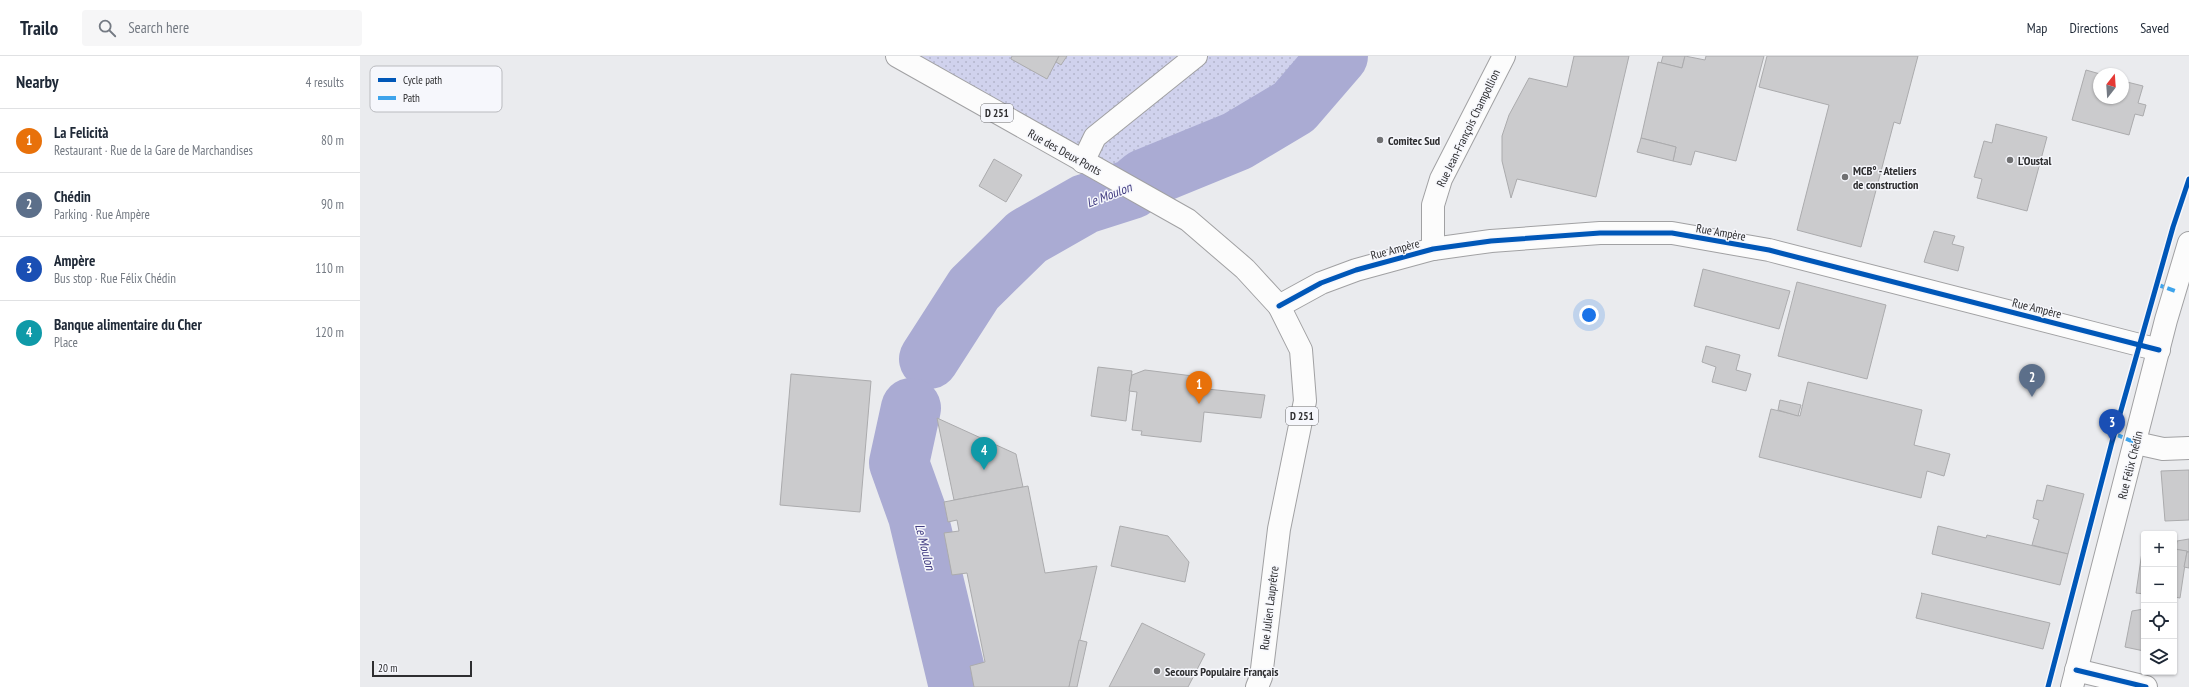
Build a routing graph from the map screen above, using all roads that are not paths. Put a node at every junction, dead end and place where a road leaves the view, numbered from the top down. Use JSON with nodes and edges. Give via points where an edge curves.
{"nodes":[{"id":1,"x":897,"y":56,"type":"edge"},
{"id":2,"x":1196,"y":56,"type":"edge"},
{"id":3,"x":1504,"y":56,"type":"edge"},
{"id":4,"x":1090,"y":166,"type":"junction"},
{"id":5,"x":2189,"y":243,"type":"edge"},
{"id":6,"x":1433,"y":249,"type":"junction"},
{"id":7,"x":2182,"y":292,"type":"edge"},
{"id":8,"x":1279,"y":306,"type":"junction"},
{"id":9,"x":2159,"y":350,"type":"junction"},
{"id":10,"x":2136,"y":443,"type":"junction"},
{"id":11,"x":2189,"y":448,"type":"edge"},
{"id":12,"x":2074,"y":678,"type":"edge"},
{"id":13,"x":1257,"y":687,"type":"edge"},
{"id":14,"x":2146,"y":687,"type":"edge"}],
"edges":[{"from":1,"to":4,"type":"street","name":"Rue des Deux Ponts","number":"D 251"},
{"from":2,"to":4,"type":"street","via":[[1095,137]]},
{"from":3,"to":6,"type":"street","name":"Rue Jean-François Champollion","via":[[1441,179],[1433,205]]},
{"from":4,"to":8,"type":"street","name":"Rue des Deux Ponts","number":"D 251","via":[[1188,220],[1245,269]]},
{"from":5,"to":7,"type":"street","name":"Rue Félix Chédin"},
{"from":6,"to":8,"type":"street","name":"Rue Ampère","via":[[1356,270],[1321,283]]},
{"from":6,"to":9,"type":"street","name":"Rue Ampère","via":[[1491,241],[1592,234],[1672,234],[1769,250]]},
{"from":7,"to":9,"type":"street","name":"Rue Félix Chédin"},
{"from":8,"to":13,"type":"street","name":"Rue Julien Lauprêtre","number":"D 251","via":[[1301,350],[1305,401],[1279,529],[1261,677]]},
{"from":9,"to":10,"type":"street","name":"Rue Félix Chédin"},
{"from":10,"to":11,"type":"street","via":[[2163,449]]},
{"from":10,"to":12,"type":"street","name":"Rue Félix Chédin"},
{"from":12,"to":14,"type":"street"}]}
